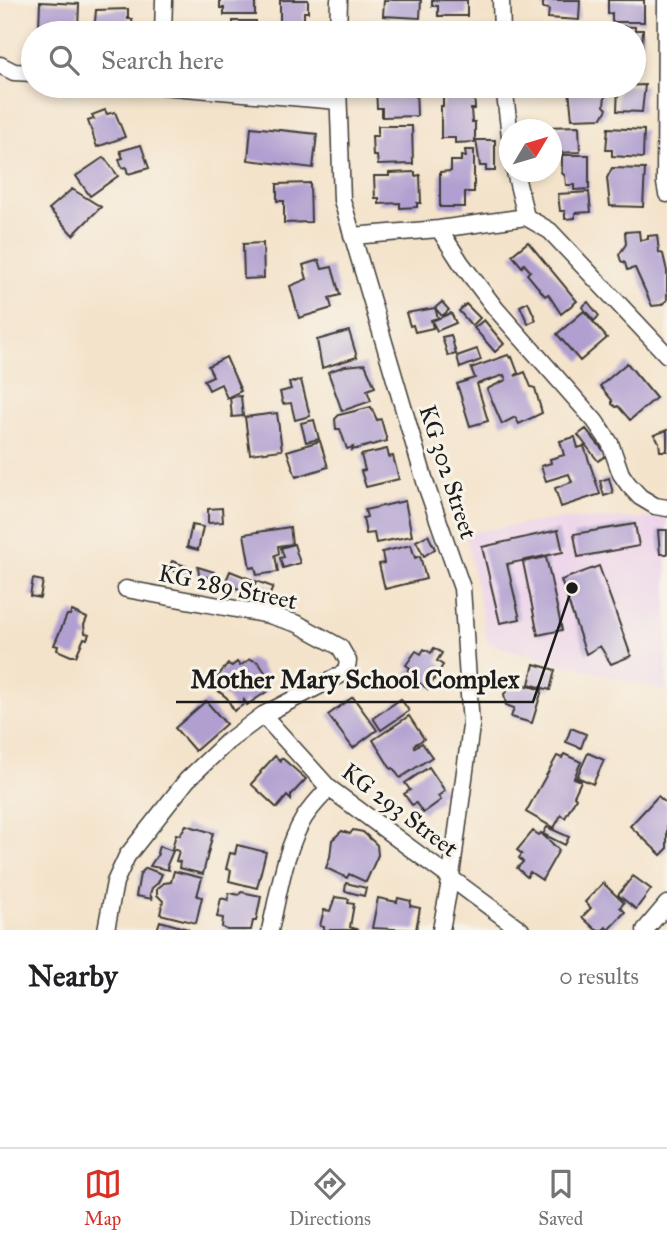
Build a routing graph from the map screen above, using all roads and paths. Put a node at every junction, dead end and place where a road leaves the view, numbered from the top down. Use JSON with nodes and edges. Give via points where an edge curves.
{"nodes":[{"id":1,"x":164,"y":0,"type":"edge"},
{"id":2,"x":339,"y":0,"type":"edge"},
{"id":3,"x":501,"y":0,"type":"edge"},
{"id":4,"x":666,"y":0,"type":"edge"},
{"id":5,"x":163,"y":21,"type":"edge"},
{"id":6,"x":338,"y":21,"type":"edge"},
{"id":7,"x":502,"y":21,"type":"edge"},
{"id":8,"x":0,"y":65,"type":"edge"},
{"id":9,"x":21,"y":72,"type":"edge"},
{"id":10,"x":338,"y":98,"type":"edge"},
{"id":11,"x":505,"y":98,"type":"edge"},
{"id":12,"x":507,"y":119,"type":"edge"},
{"id":13,"x":517,"y":182,"type":"edge"},
{"id":14,"x":667,"y":194,"type":"edge"},
{"id":15,"x":526,"y":217,"type":"junction"},
{"id":16,"x":439,"y":229,"type":"junction"},
{"id":17,"x":352,"y":236,"type":"junction"},
{"id":18,"x":667,"y":355,"type":"edge"},
{"id":19,"x":667,"y":508,"type":"edge"},
{"id":20,"x":126,"y":589,"type":"dead end"},
{"id":21,"x":263,"y":715,"type":"junction"},
{"id":22,"x":329,"y":788,"type":"junction"},
{"id":23,"x":451,"y":876,"type":"junction"},
{"id":24,"x":667,"y":904,"type":"edge"},
{"id":25,"x":106,"y":930,"type":"edge"},
{"id":26,"x":270,"y":930,"type":"edge"},
{"id":27,"x":441,"y":930,"type":"edge"},
{"id":28,"x":521,"y":930,"type":"edge"},
{"id":29,"x":645,"y":930,"type":"edge"}],
"edges":[{"from":1,"to":5,"type":"street"},
{"from":2,"to":6,"type":"street"},
{"from":3,"to":7,"type":"street"},
{"from":4,"to":14,"type":"street"},
{"from":8,"to":9,"type":"street"},
{"from":10,"to":17,"type":"street","name":"KG 302 Street","via":[[342,200]]},
{"from":11,"to":12,"type":"street"},
{"from":13,"to":15,"type":"street"},
{"from":15,"to":16,"type":"street"},
{"from":15,"to":18,"type":"street","via":[[550,231]]},
{"from":16,"to":17,"type":"street"},
{"from":16,"to":19,"type":"street","via":[[496,309],[595,422],[628,484],[640,497]]},
{"from":17,"to":23,"type":"street","name":"KG 302 Street","via":[[427,488],[463,588],[471,726]]},
{"from":20,"to":21,"type":"street","name":"KG 289 Street","via":[[269,615],[340,647],[348,661],[346,672]]},
{"from":21,"to":22,"type":"street","name":"KG 293 Street"},
{"from":21,"to":25,"type":"street","name":"KG 289 Street","via":[[187,780],[127,856],[115,883]]},
{"from":22,"to":23,"type":"street","name":"KG 293 Street"},
{"from":22,"to":26,"type":"street","via":[[306,815],[290,848]]},
{"from":23,"to":27,"type":"street","name":"KG 302 Street"},
{"from":23,"to":28,"type":"street","name":"KG 293 Street"},
{"from":24,"to":29,"type":"street"}]}
